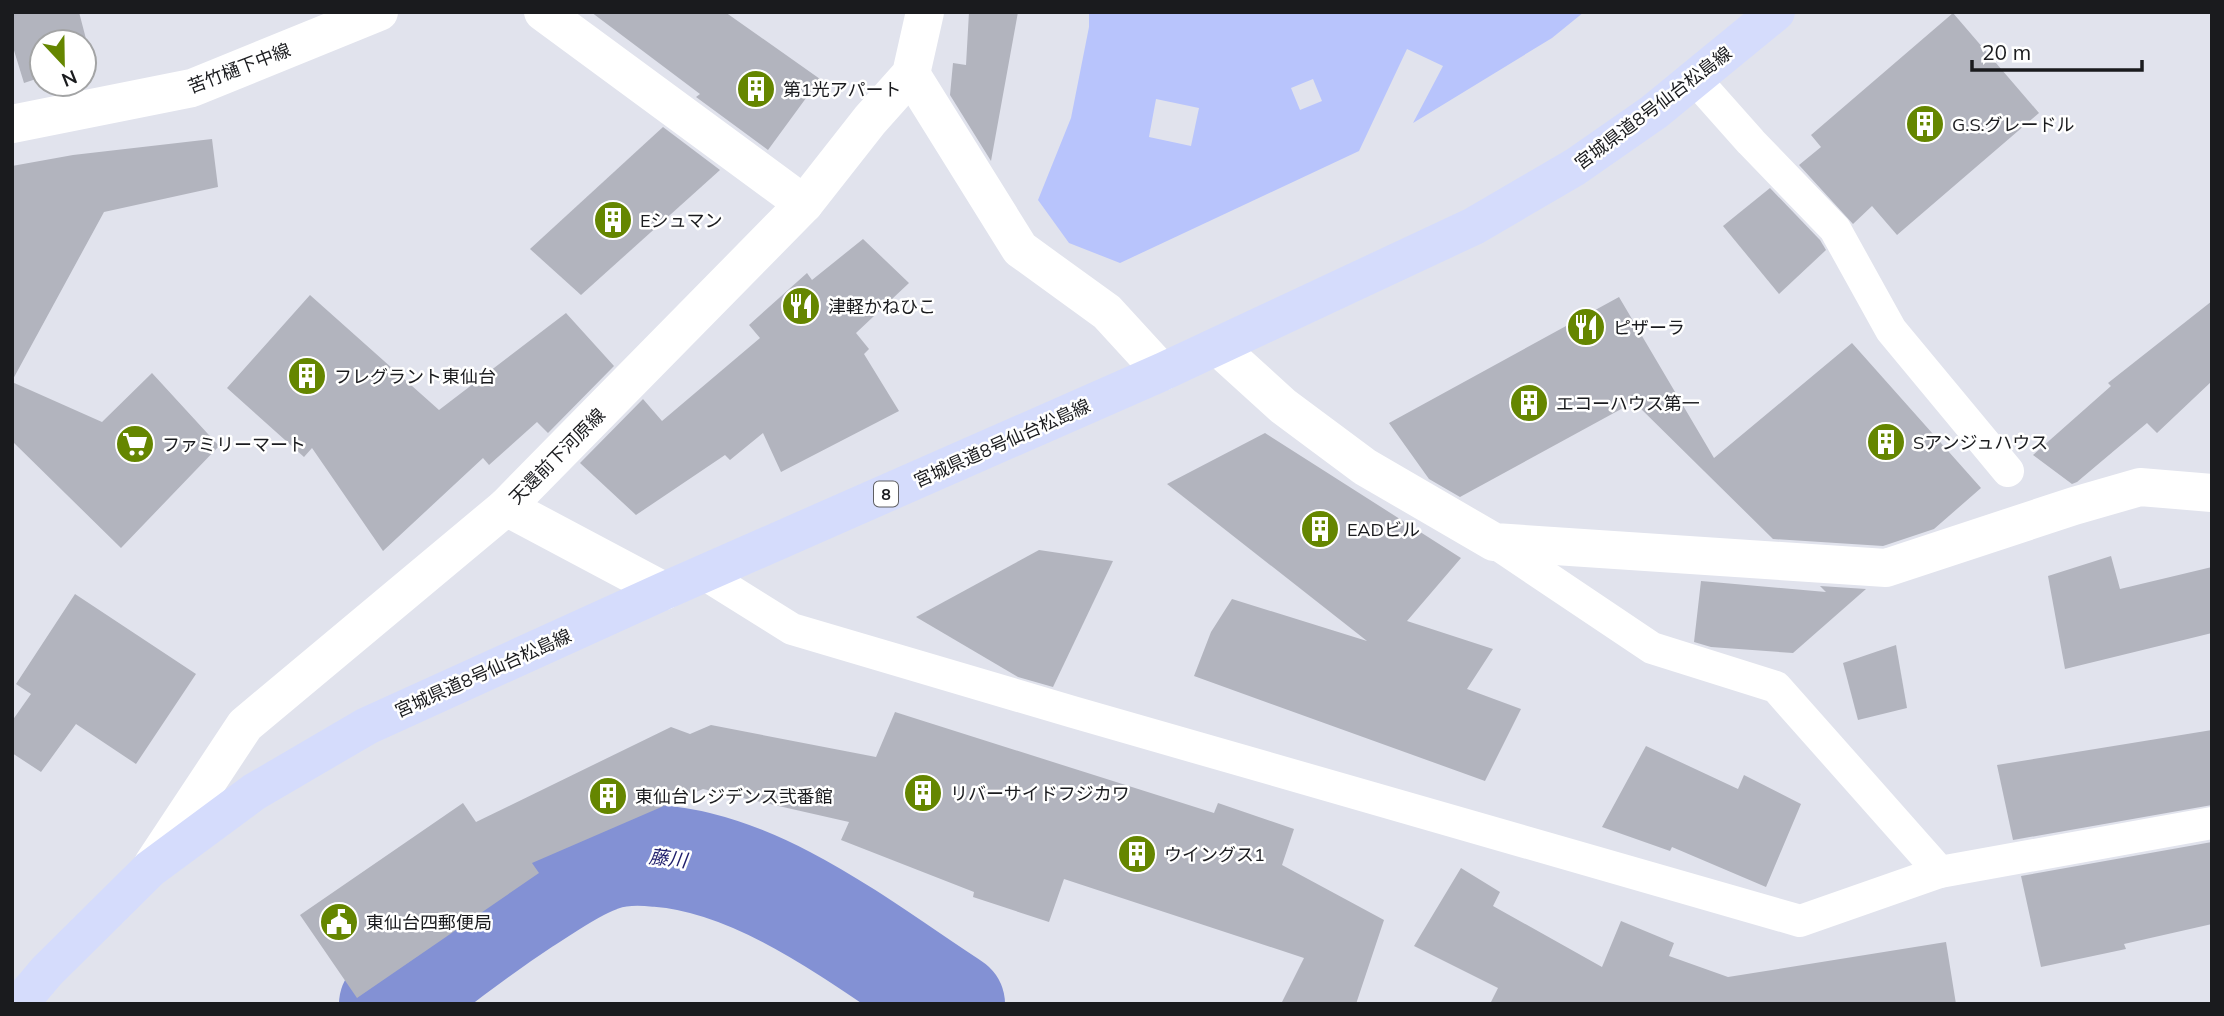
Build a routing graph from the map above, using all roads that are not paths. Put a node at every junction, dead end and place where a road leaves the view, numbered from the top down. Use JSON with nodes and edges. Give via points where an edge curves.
{"nodes":[{"id":1,"x":379,"y":12,"type":"edge"},
{"id":2,"x":543,"y":12,"type":"edge"},
{"id":3,"x":925,"y":12,"type":"edge"},
{"id":4,"x":1776,"y":12,"type":"edge"},
{"id":5,"x":911,"y":74,"type":"junction"},
{"id":6,"x":1695,"y":79,"type":"junction"},
{"id":7,"x":12,"y":124,"type":"edge"},
{"id":8,"x":804,"y":204,"type":"junction"},
{"id":9,"x":1218,"y":347,"type":"junction"},
{"id":10,"x":1162,"y":372,"type":"junction"},
{"id":11,"x":2008,"y":471,"type":"dead end"},
{"id":12,"x":2212,"y":493,"type":"edge"},
{"id":13,"x":506,"y":507,"type":"junction"},
{"id":14,"x":1494,"y":542,"type":"junction"},
{"id":15,"x":704,"y":574,"type":"junction"},
{"id":16,"x":664,"y":591,"type":"junction"},
{"id":17,"x":2212,"y":823,"type":"edge"},
{"id":18,"x":150,"y":869,"type":"junction"},
{"id":19,"x":1940,"y":872,"type":"junction"},
{"id":20,"x":19,"y":1004,"type":"edge"}],
"edges":[{"from":1,"to":7,"type":"street","name":"苦竹樋下中線","via":[[192,88]]},
{"from":2,"to":8,"type":"street"},
{"from":3,"to":5,"type":"street","name":"天還前下河原線"},
{"from":4,"to":6,"type":"main road","name":"宮城県道8号仙台松島線","number":"8"},
{"from":5,"to":8,"type":"street","name":"天還前下河原線"},
{"from":5,"to":10,"type":"street","via":[[1020,249],[1107,312]]},
{"from":6,"to":9,"type":"main road","name":"宮城県道8号仙台松島線","number":"8","via":[[1575,167],[1474,226]]},
{"from":6,"to":11,"type":"lane","via":[[1835,229],[1891,330]]},
{"from":8,"to":13,"type":"street","name":"天還前下河原線"},
{"from":9,"to":10,"type":"main road","name":"宮城県道8号仙台松島線","number":"8"},
{"from":9,"to":14,"type":"street","via":[[1283,406],[1365,467]]},
{"from":10,"to":15,"type":"main road","name":"宮城県道8号仙台松島線","number":"8"},
{"from":12,"to":14,"type":"street","via":[[2140,487],[1886,568]]},
{"from":13,"to":16,"type":"street"},
{"from":13,"to":18,"type":"street","name":"天還前下河原線","via":[[245,725]]},
{"from":14,"to":19,"type":"lane","via":[[1652,648],[1776,687]]},
{"from":15,"to":16,"type":"main road","name":"宮城県道8号仙台松島線","number":"8"},
{"from":15,"to":19,"type":"lane","via":[[793,629],[1800,921]]},
{"from":16,"to":18,"type":"main road","name":"宮城県道8号仙台松島線","number":"8","via":[[367,726],[254,792]]},
{"from":17,"to":19,"type":"lane"},
{"from":18,"to":20,"type":"main road","name":"宮城県道8号仙台松島線","number":"8"}]}
